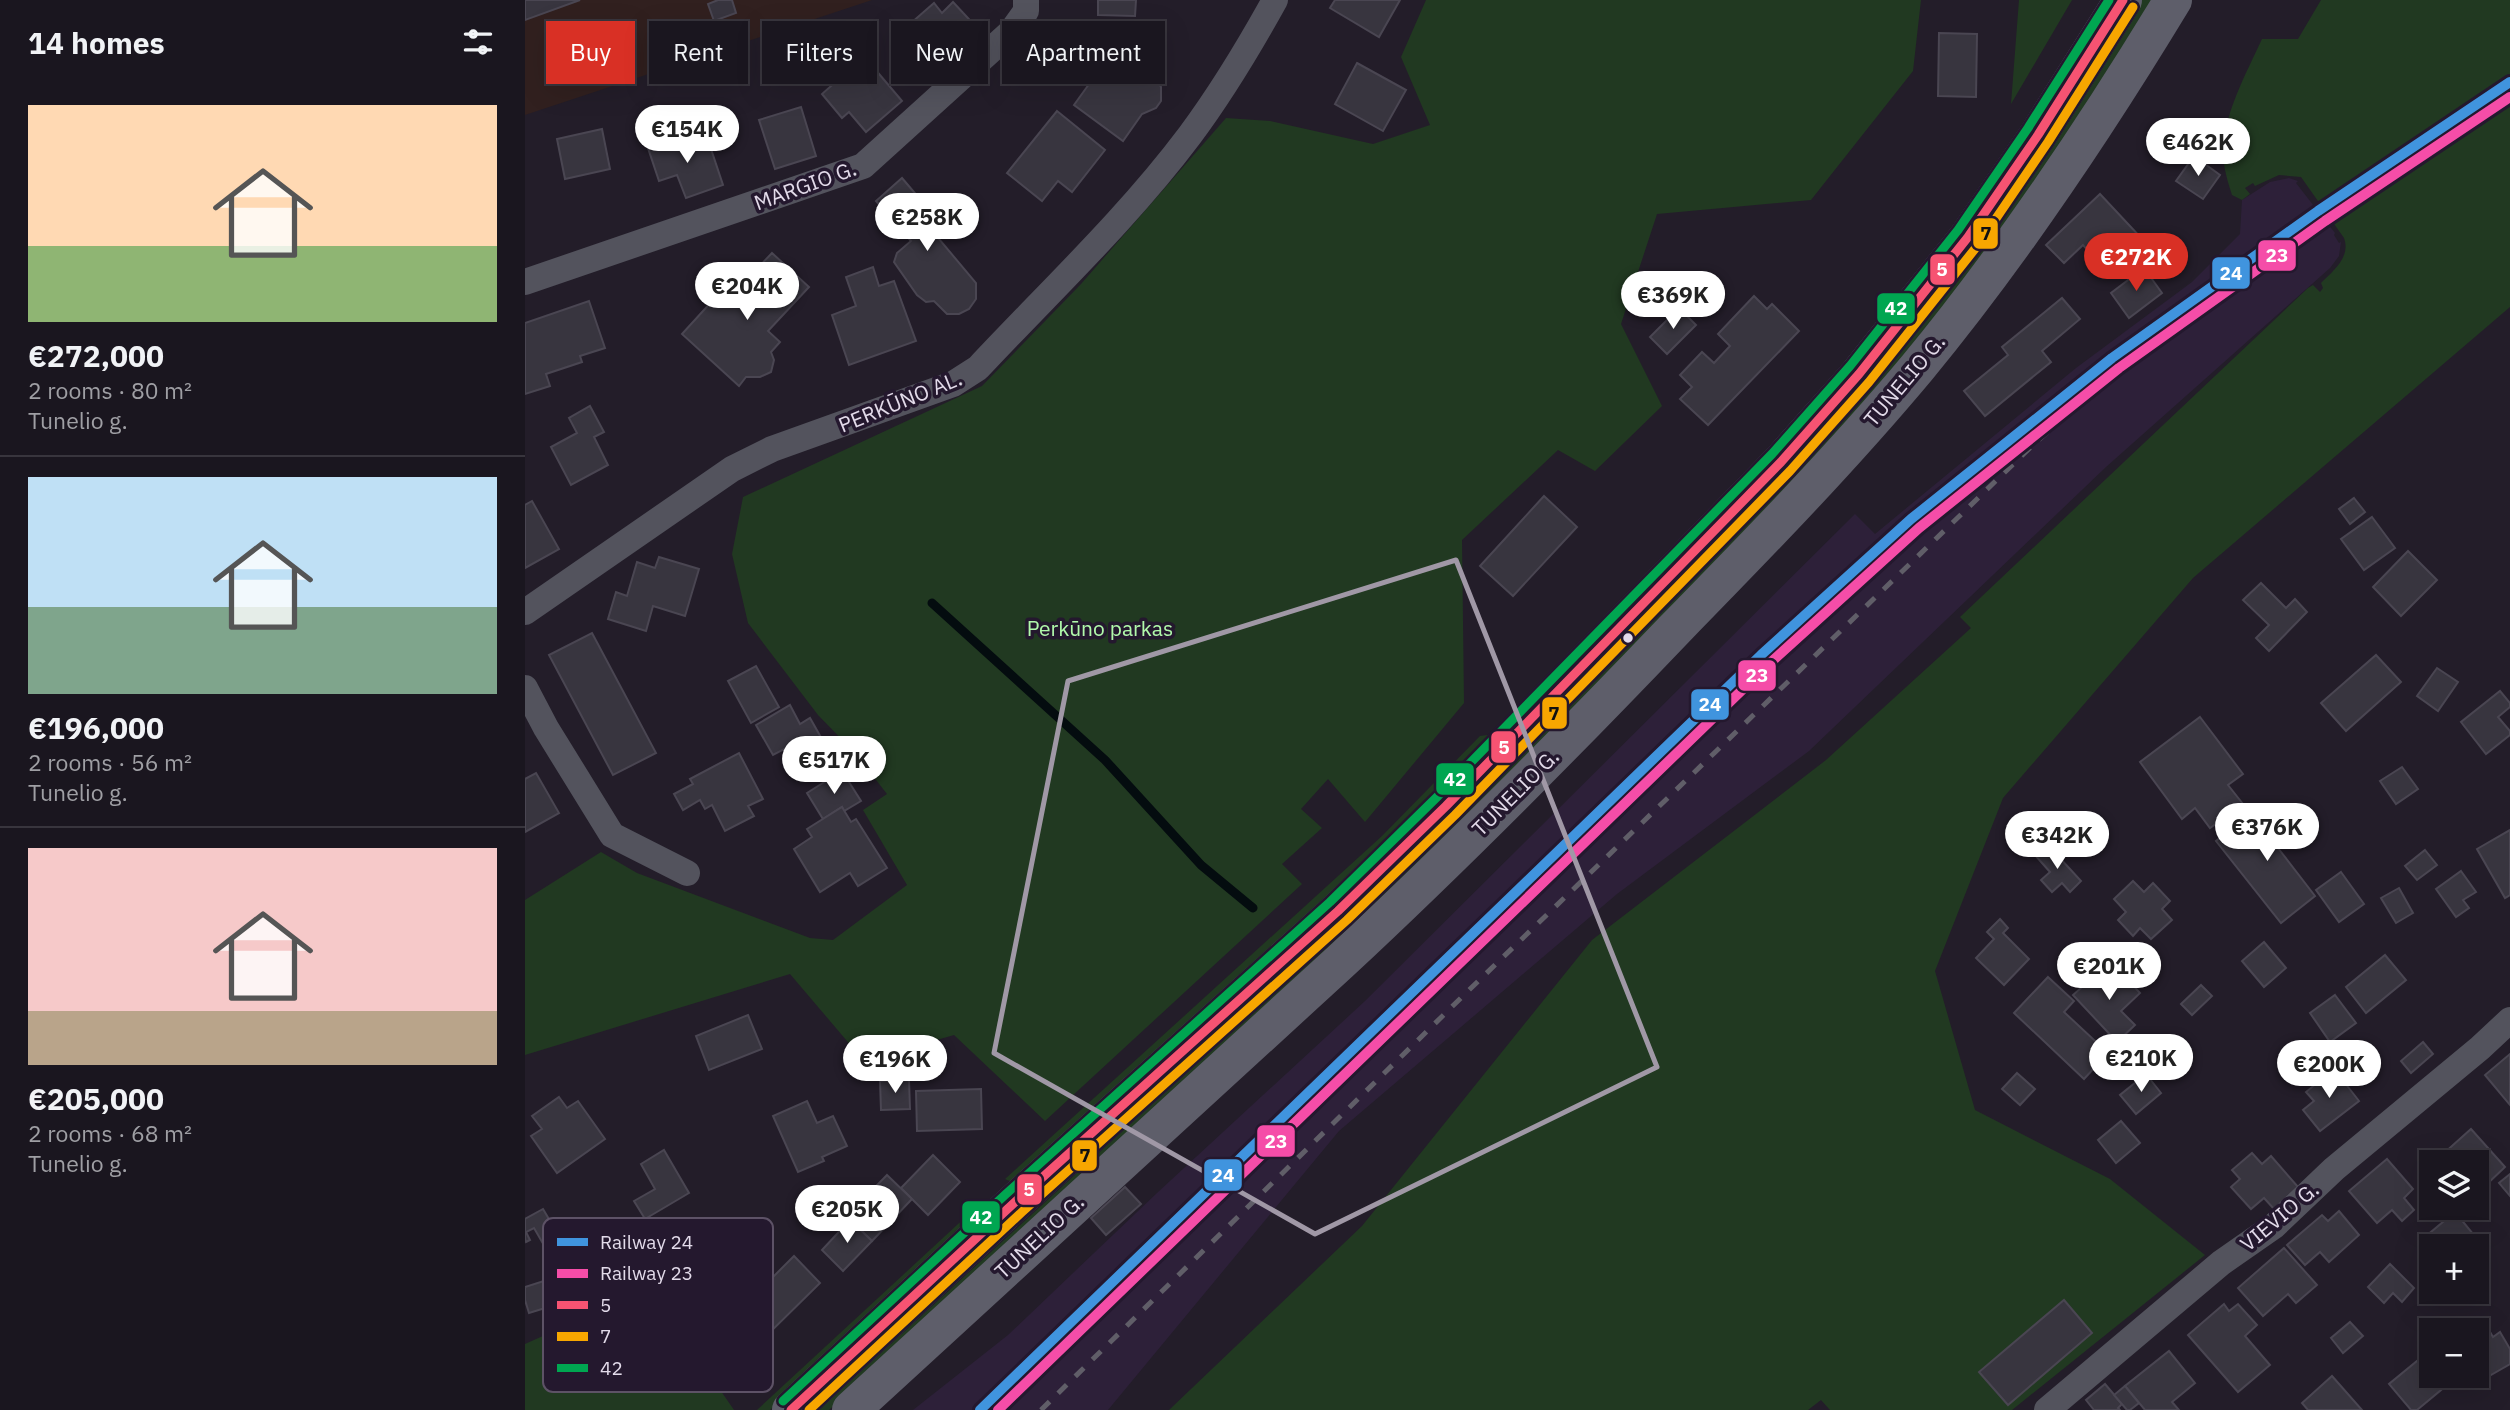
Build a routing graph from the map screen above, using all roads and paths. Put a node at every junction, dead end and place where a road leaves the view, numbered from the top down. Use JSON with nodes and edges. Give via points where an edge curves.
{"nodes":[{"id":1,"x":1026,"y":0,"type":"edge"},
{"id":2,"x":1275,"y":0,"type":"edge"},
{"id":3,"x":2123,"y":0,"type":"edge"},
{"id":4,"x":2173,"y":0,"type":"edge"},
{"id":5,"x":525,"y":282,"type":"edge"},
{"id":6,"x":525,"y":612,"type":"edge"},
{"id":7,"x":525,"y":688,"type":"edge"},
{"id":8,"x":535,"y":733,"type":"edge"},
{"id":9,"x":687,"y":873,"type":"dead end"},
{"id":10,"x":2510,"y":1020,"type":"edge"},
{"id":11,"x":791,"y":1410,"type":"edge"},
{"id":12,"x":851,"y":1410,"type":"edge"},
{"id":13,"x":2047,"y":1410,"type":"edge"}],
"edges":[{"from":1,"to":5,"type":"street","name":"MARGIO G.","via":[[1026,11],[1011,32],[863,166]]},
{"from":2,"to":6,"type":"street","name":"PERKŪNO AL.","via":[[1239,64],[1189,136],[1133,204],[978,368],[953,384],[772,449],[732,469]]},
{"from":3,"to":11,"type":"main road","name":"TUNELIO G.","via":[[1968,237],[1859,374],[1781,462],[1338,911]]},
{"from":4,"to":12,"type":"main road","name":"TUNELIO G.","via":[[2120,88],[2007,251],[1919,366],[1811,489],[1467,841]]},
{"from":7,"to":8,"type":"street"},
{"from":8,"to":9,"type":"street","via":[[612,835]]},
{"from":10,"to":13,"type":"street","name":"VIEVIO G.","via":[[2274,1226],[2221,1263]]}]}
